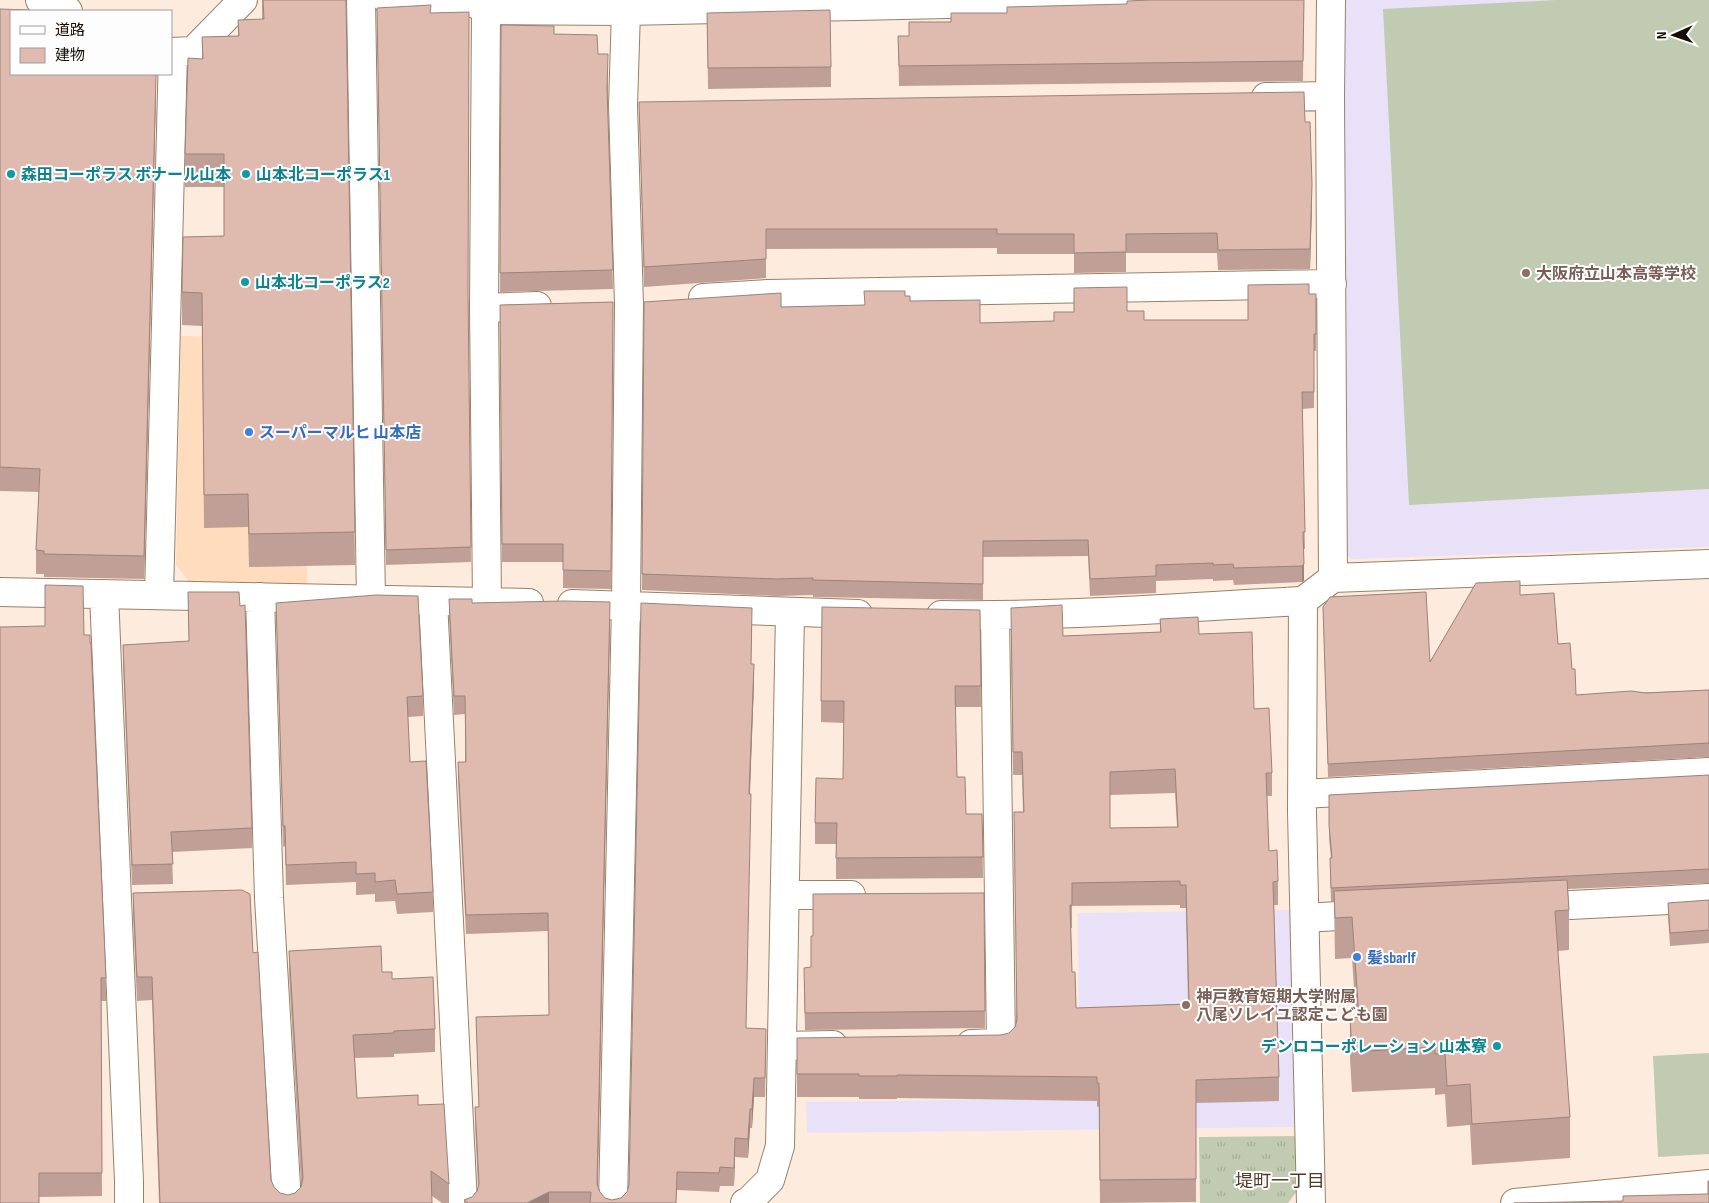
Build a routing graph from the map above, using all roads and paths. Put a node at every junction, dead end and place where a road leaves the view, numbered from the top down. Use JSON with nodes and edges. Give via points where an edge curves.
{"nodes":[{"id":1,"x":40,"y":0,"type":"edge"},
{"id":2,"x":243,"y":0,"type":"edge"},
{"id":3,"x":361,"y":0,"type":"edge"},
{"id":4,"x":386,"y":0,"type":"edge"},
{"id":5,"x":1128,"y":0,"type":"edge"},
{"id":6,"x":1331,"y":0,"type":"edge"},
{"id":7,"x":1084,"y":1,"type":"edge"},
{"id":8,"x":65,"y":10,"type":"edge"},
{"id":9,"x":486,"y":10,"type":"junction"},
{"id":10,"x":626,"y":11,"type":"junction"},
{"id":11,"x":172,"y":53,"type":"edge"},
{"id":12,"x":172,"y":75,"type":"edge"},
{"id":13,"x":1330,"y":96,"type":"junction"},
{"id":14,"x":1240,"y":97,"type":"edge"},
{"id":15,"x":1332,"y":284,"type":"junction"},
{"id":16,"x":678,"y":300,"type":"edge"},
{"id":17,"x":639,"y":303,"type":"junction"},
{"id":18,"x":600,"y":304,"type":"edge"},
{"id":19,"x":561,"y":306,"type":"edge"},
{"id":20,"x":484,"y":308,"type":"junction"},
{"id":21,"x":1709,"y":564,"type":"edge"},
{"id":22,"x":1333,"y":578,"type":"junction"},
{"id":23,"x":0,"y":592,"type":"edge"},
{"id":24,"x":104,"y":594,"type":"junction"},
{"id":25,"x":160,"y":595,"type":"junction"},
{"id":26,"x":260,"y":597,"type":"junction"},
{"id":27,"x":371,"y":600,"type":"junction"},
{"id":28,"x":433,"y":601,"type":"junction"},
{"id":29,"x":1303,"y":601,"type":"junction"},
{"id":30,"x":487,"y":602,"type":"junction"},
{"id":31,"x":626,"y":605,"type":"junction"},
{"id":32,"x":790,"y":612,"type":"junction"},
{"id":33,"x":886,"y":614,"type":"edge"},
{"id":34,"x":915,"y":615,"type":"edge"},
{"id":35,"x":995,"y":616,"type":"junction"},
{"id":36,"x":1709,"y":772,"type":"edge"},
{"id":37,"x":1302,"y":794,"type":"junction"},
{"id":38,"x":970,"y":894,"type":"edge"},
{"id":39,"x":999,"y":894,"type":"junction"},
{"id":40,"x":785,"y":895,"type":"junction"},
{"id":41,"x":873,"y":895,"type":"edge"},
{"id":42,"x":269,"y":898,"type":"junction"},
{"id":43,"x":1709,"y":898,"type":"edge"},
{"id":44,"x":241,"y":899,"type":"edge"},
{"id":45,"x":146,"y":900,"type":"edge"},
{"id":46,"x":118,"y":901,"type":"junction"},
{"id":47,"x":1502,"y":908,"type":"edge"},
{"id":48,"x":1394,"y":913,"type":"edge"},
{"id":49,"x":1305,"y":918,"type":"junction"},
{"id":50,"x":951,"y":1044,"type":"edge"},
{"id":51,"x":862,"y":1045,"type":"edge"},
{"id":52,"x":782,"y":1046,"type":"junction"},
{"id":53,"x":1709,"y":1184,"type":"edge"},
{"id":54,"x":1679,"y":1195,"type":"edge"},
{"id":55,"x":129,"y":1203,"type":"edge"},
{"id":56,"x":287,"y":1203,"type":"edge"},
{"id":57,"x":463,"y":1203,"type":"edge"},
{"id":58,"x":613,"y":1203,"type":"edge"},
{"id":59,"x":745,"y":1203,"type":"edge"},
{"id":60,"x":1311,"y":1203,"type":"edge"},
{"id":61,"x":1515,"y":1203,"type":"edge"}],
"edges":[{"from":1,"to":8,"type":"street"},
{"from":2,"to":11,"type":"street","via":[[193,51]]},
{"from":3,"to":27,"type":"street"},
{"from":4,"to":9,"type":"street","via":[[474,2]]},
{"from":5,"to":7,"type":"street"},
{"from":6,"to":13,"type":"street"},
{"from":7,"to":10,"type":"street"},
{"from":9,"to":10,"type":"street"},
{"from":9,"to":20,"type":"street"},
{"from":10,"to":17,"type":"street"},
{"from":12,"to":25,"type":"street"},
{"from":13,"to":14,"type":"street"},
{"from":13,"to":15,"type":"street"},
{"from":15,"to":16,"type":"street","via":[[778,294]]},
{"from":15,"to":22,"type":"street"},
{"from":17,"to":18,"type":"street"},
{"from":17,"to":31,"type":"street"},
{"from":19,"to":20,"type":"street"},
{"from":20,"to":30,"type":"street"},
{"from":21,"to":22,"type":"street"},
{"from":22,"to":29,"type":"street"},
{"from":23,"to":24,"type":"street"},
{"from":24,"to":25,"type":"street"},
{"from":24,"to":46,"type":"street"},
{"from":25,"to":26,"type":"street"},
{"from":26,"to":27,"type":"street"},
{"from":26,"to":42,"type":"street"},
{"from":27,"to":28,"type":"street"},
{"from":28,"to":30,"type":"street"},
{"from":28,"to":57,"type":"street"},
{"from":29,"to":35,"type":"street"},
{"from":29,"to":37,"type":"street"},
{"from":30,"to":31,"type":"street"},
{"from":31,"to":32,"type":"street"},
{"from":31,"to":58,"type":"street"},
{"from":32,"to":33,"type":"street"},
{"from":32,"to":40,"type":"street"},
{"from":34,"to":35,"type":"street"},
{"from":35,"to":39,"type":"street"},
{"from":36,"to":37,"type":"street"},
{"from":37,"to":49,"type":"street"},
{"from":38,"to":39,"type":"street"},
{"from":39,"to":50,"type":"street","via":[[1001,1044]]},
{"from":40,"to":41,"type":"street"},
{"from":40,"to":52,"type":"street"},
{"from":42,"to":44,"type":"street"},
{"from":42,"to":56,"type":"street"},
{"from":43,"to":47,"type":"street"},
{"from":45,"to":46,"type":"street"},
{"from":46,"to":55,"type":"street"},
{"from":48,"to":49,"type":"street"},
{"from":49,"to":60,"type":"street"},
{"from":51,"to":52,"type":"street"},
{"from":52,"to":59,"type":"street","via":[[780,1146],[770,1180]]},
{"from":53,"to":54,"type":"street"},
{"from":54,"to":61,"type":"street"}]}
